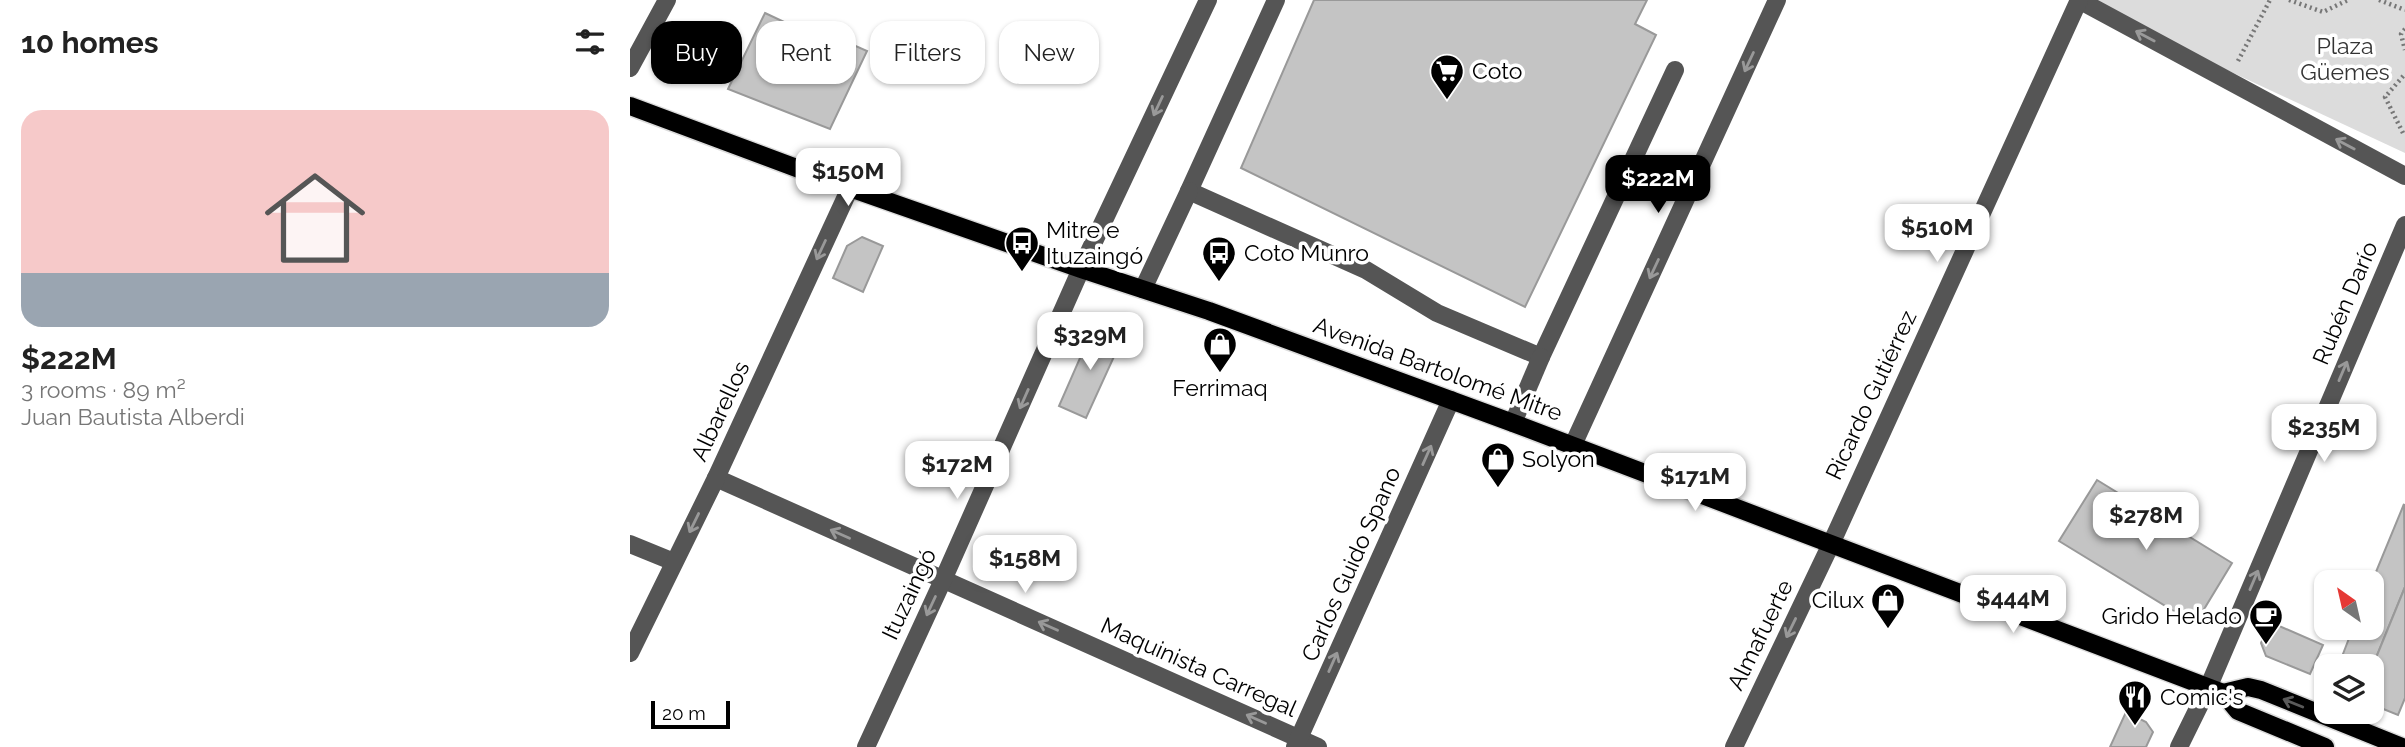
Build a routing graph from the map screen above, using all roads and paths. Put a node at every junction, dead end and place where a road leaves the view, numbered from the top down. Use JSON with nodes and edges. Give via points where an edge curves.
{"nodes":[{"id":1,"x":667,"y":0,"type":"edge"},
{"id":2,"x":1208,"y":0,"type":"edge"},
{"id":3,"x":1276,"y":0,"type":"edge"},
{"id":4,"x":1777,"y":0,"type":"edge"},
{"id":5,"x":2079,"y":0,"type":"edge"},
{"id":6,"x":2270,"y":0,"type":"edge"},
{"id":7,"x":2289,"y":0,"type":"edge"},
{"id":8,"x":2348,"y":0,"type":"edge"},
{"id":9,"x":2379,"y":0,"type":"edge"},
{"id":10,"x":2405,"y":10,"type":"edge"},
{"id":11,"x":2405,"y":29,"type":"edge"},
{"id":12,"x":2405,"y":50,"type":"edge"},
{"id":13,"x":2236,"y":65,"type":"dead end"},
{"id":14,"x":630,"y":68,"type":"edge"},
{"id":15,"x":1675,"y":70,"type":"dead end"},
{"id":16,"x":2405,"y":74,"type":"edge"},
{"id":17,"x":630,"y":106,"type":"edge"},
{"id":18,"x":2403,"y":134,"type":"dead end"},
{"id":19,"x":2405,"y":176,"type":"edge"},
{"id":20,"x":850,"y":188,"type":"junction"},
{"id":21,"x":1189,"y":191,"type":"junction"},
{"id":22,"x":2405,"y":225,"type":"edge"},
{"id":23,"x":1081,"y":269,"type":"junction"},
{"id":24,"x":1143,"y":289,"type":"junction"},
{"id":25,"x":1541,"y":357,"type":"junction"},
{"id":26,"x":1451,"y":400,"type":"junction"},
{"id":27,"x":1513,"y":423,"type":"junction"},
{"id":28,"x":1573,"y":445,"type":"junction"},
{"id":29,"x":716,"y":478,"type":"junction"},
{"id":30,"x":630,"y":544,"type":"edge"},
{"id":31,"x":1831,"y":544,"type":"junction"},
{"id":32,"x":674,"y":562,"type":"junction"},
{"id":33,"x":943,"y":580,"type":"junction"},
{"id":34,"x":630,"y":653,"type":"edge"},
{"id":35,"x":2216,"y":691,"type":"junction"},
{"id":36,"x":1297,"y":743,"type":"edge"},
{"id":37,"x":866,"y":747,"type":"edge"},
{"id":38,"x":1318,"y":747,"type":"edge"},
{"id":39,"x":1734,"y":747,"type":"edge"},
{"id":40,"x":2179,"y":747,"type":"edge"},
{"id":41,"x":2325,"y":747,"type":"edge"},
{"id":42,"x":2402,"y":747,"type":"edge"}],
"edges":[{"from":1,"to":14,"type":"street"},
{"from":2,"to":23,"type":"street","name":"Ituzaingó","one_way":true},
{"from":3,"to":21,"type":"street"},
{"from":4,"to":28,"type":"street","one_way":true},
{"from":19,"to":5,"type":"street","one_way":true},
{"from":5,"to":31,"type":"street","name":"Ricardo Gutiérrez"},
{"from":6,"to":13,"type":"path"},
{"from":7,"to":8,"type":"path","via":[[2323,12]]},
{"from":9,"to":10,"type":"path"},
{"from":11,"to":12,"type":"path","via":[[2401,34]]},
{"from":15,"to":25,"type":"street"},
{"from":16,"to":18,"type":"path","via":[[2385,97]]},
{"from":17,"to":20,"type":"main road","name":"Avenida Bartolomé Mitre"},
{"from":20,"to":23,"type":"main road","name":"Avenida Bartolomé Mitre"},
{"from":20,"to":29,"type":"street","name":"Albarellos","one_way":true},
{"from":21,"to":24,"type":"street"},
{"from":21,"to":25,"type":"street","via":[[1366,270],[1437,313]]},
{"from":35,"to":22,"type":"street","name":"Rubén Darío","one_way":true},
{"from":23,"to":24,"type":"main road","name":"Avenida Bartolomé Mitre"},
{"from":23,"to":33,"type":"street","name":"Ituzaingó","one_way":true},
{"from":24,"to":26,"type":"main road","name":"Avenida Bartolomé Mitre"},
{"from":25,"to":27,"type":"street"},
{"from":26,"to":27,"type":"main road","name":"Avenida Bartolomé Mitre"},
{"from":36,"to":26,"type":"street","name":"Carlos Guido Spano","one_way":true},
{"from":27,"to":28,"type":"main road","name":"Avenida Bartolomé Mitre"},
{"from":28,"to":31,"type":"main road","name":"Avenida Bartolomé Mitre"},
{"from":29,"to":32,"type":"street","name":"Albarellos","one_way":true},
{"from":33,"to":29,"type":"street","name":"Maquinista Carregal","one_way":true},
{"from":30,"to":32,"type":"street"},
{"from":31,"to":35,"type":"main road","name":"Avenida Bartolomé Mitre"},
{"from":31,"to":39,"type":"street","name":"Almafuerte","one_way":true},
{"from":32,"to":34,"type":"street","name":"Albarellos"},
{"from":36,"to":33,"type":"street","name":"Maquinista Carregal","one_way":true},
{"from":33,"to":37,"type":"street","name":"Ituzaingó","one_way":true},
{"from":35,"to":40,"type":"street","name":"Rubén Darío"},
{"from":35,"to":41,"type":"main road","name":"Avenida Bartolomé Mitre","via":[[2238,712]]},
{"from":42,"to":35,"type":"main road","name":"Avenida Bartolomé Mitre","one_way":true,"via":[[2261,690]]},
{"from":36,"to":38,"type":"street","name":"Maquinista Carregal"}]}
